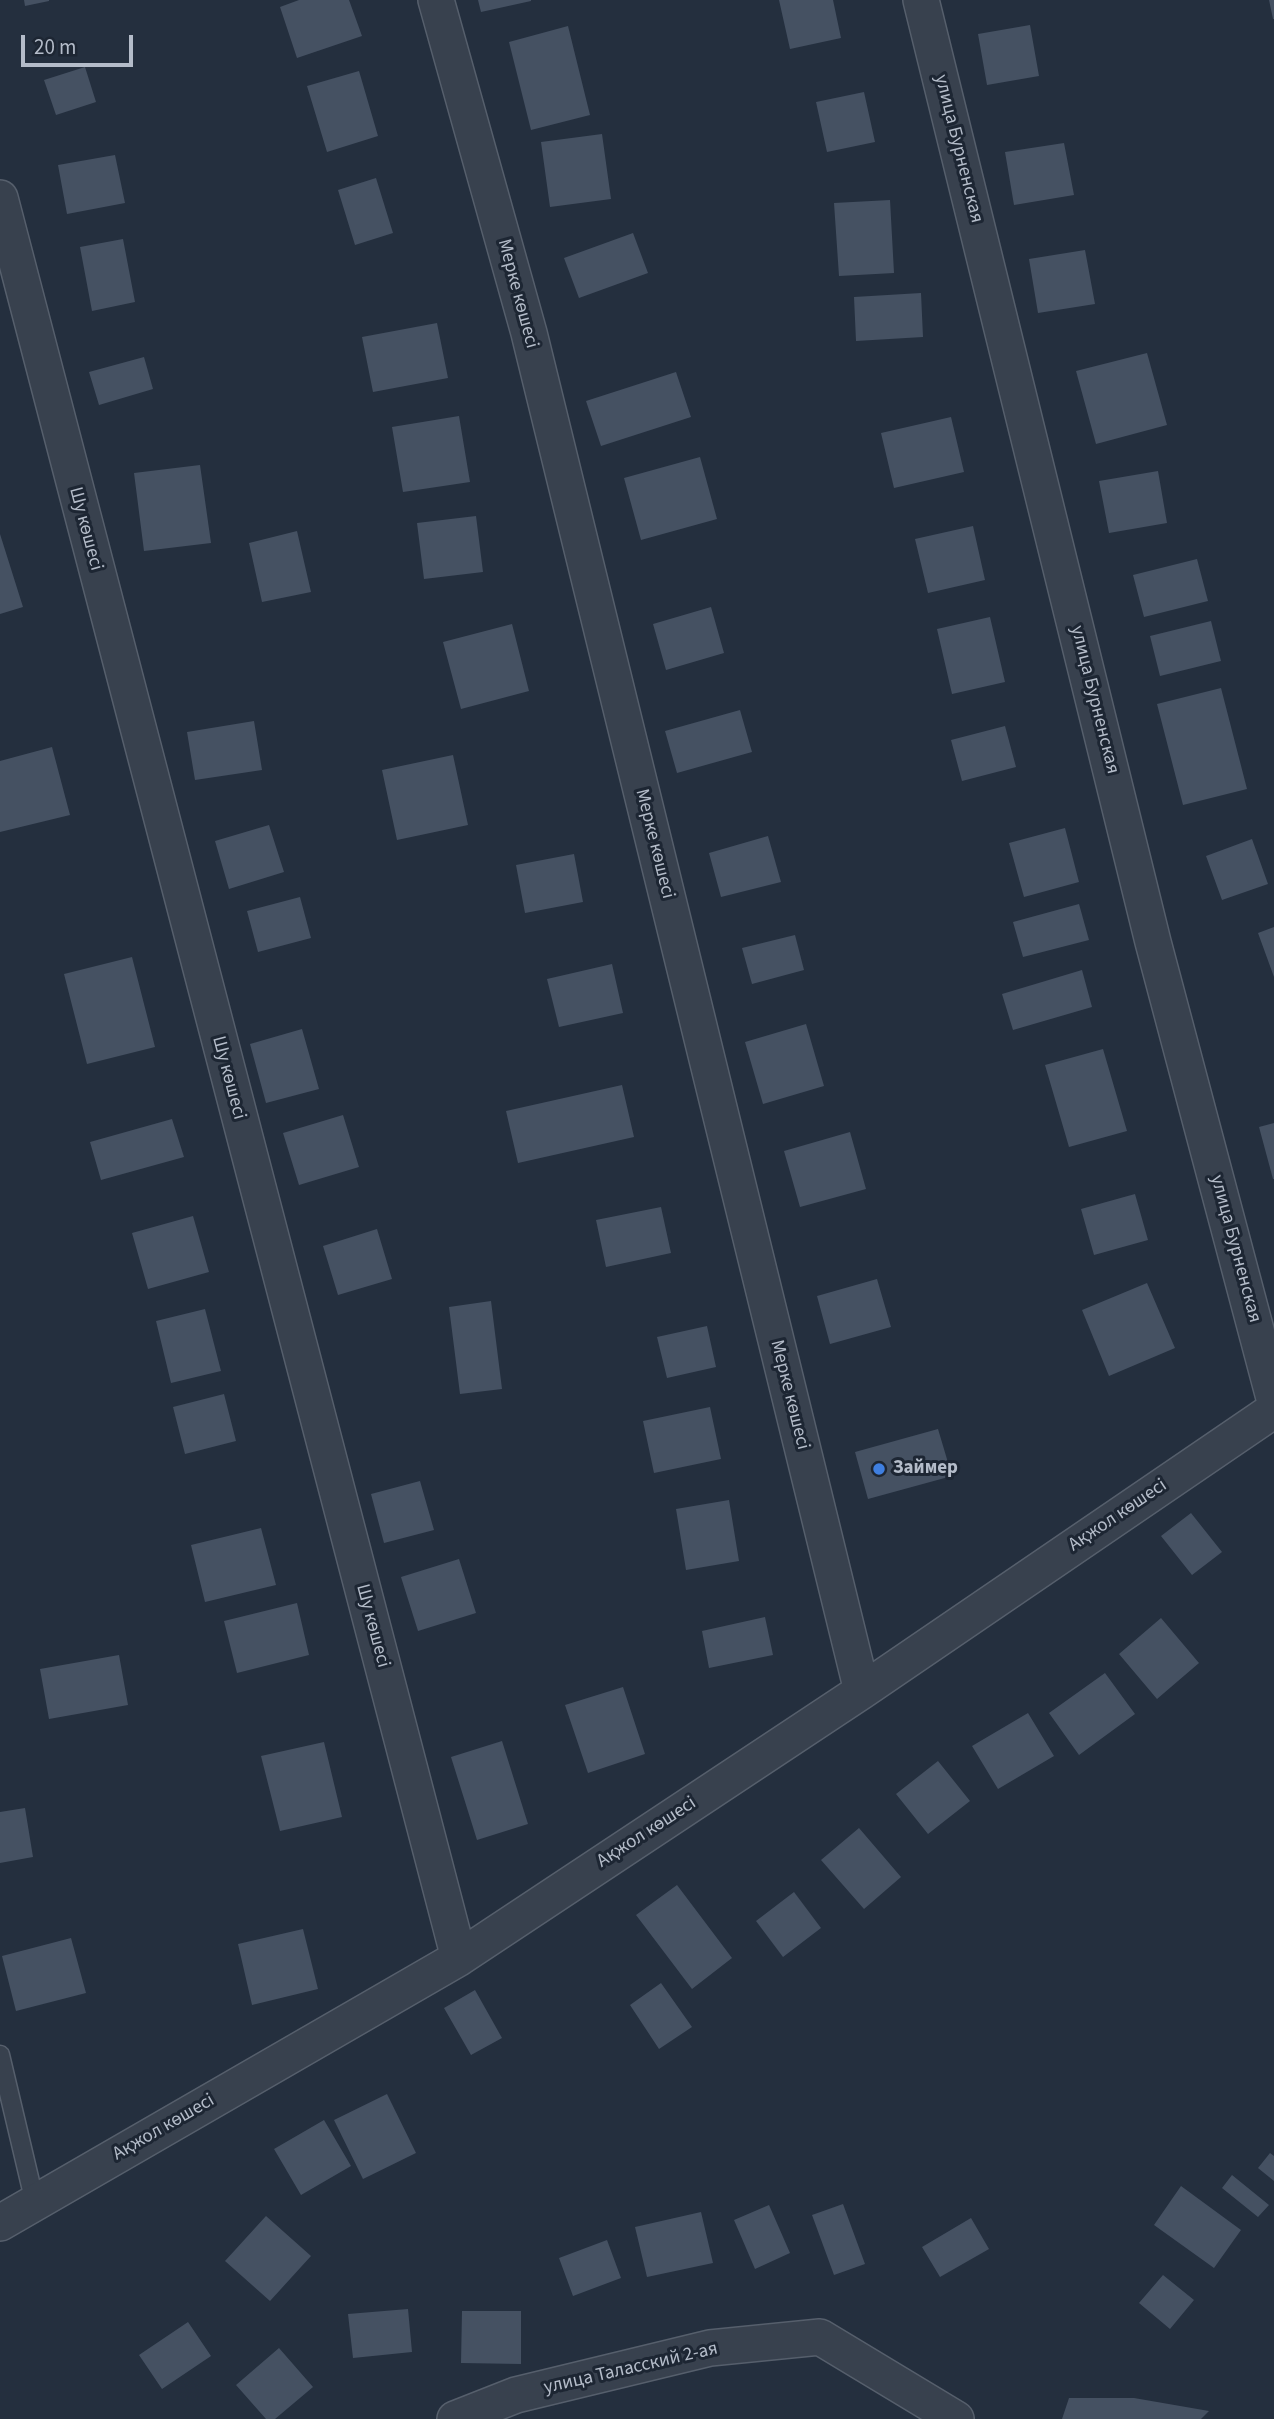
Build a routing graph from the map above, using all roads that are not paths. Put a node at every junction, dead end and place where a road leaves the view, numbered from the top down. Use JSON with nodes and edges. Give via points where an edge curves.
{"nodes":[{"id":1,"x":436,"y":0,"type":"edge"},
{"id":2,"x":921,"y":0,"type":"edge"},
{"id":3,"x":0,"y":198,"type":"edge"},
{"id":4,"x":1274,"y":1398,"type":"edge"},
{"id":5,"x":1274,"y":1410,"type":"edge"},
{"id":6,"x":862,"y":1691,"type":"junction"},
{"id":7,"x":459,"y":1958,"type":"junction"},
{"id":8,"x":0,"y":2055,"type":"edge"},
{"id":9,"x":35,"y":2203,"type":"junction"},
{"id":10,"x":0,"y":2223,"type":"edge"},
{"id":11,"x":455,"y":2419,"type":"edge"},
{"id":12,"x":956,"y":2419,"type":"edge"}],
"edges":[{"from":1,"to":6,"type":"street","name":"Мерке көшесі","via":[[528,333]]},
{"from":2,"to":4,"type":"street","name":"улица Бурненская","via":[[1153,942]]},
{"from":3,"to":7,"type":"street","name":"Шу көшесі"},
{"from":5,"to":6,"type":"street","name":"Ақжол көшесі"},
{"from":6,"to":7,"type":"street","name":"Ақжол көшесі"},
{"from":7,"to":9,"type":"street","name":"Ақжол көшесі"},
{"from":8,"to":9,"type":"lane"},
{"from":9,"to":10,"type":"street","name":"Ақжол көшесі"},
{"from":11,"to":12,"type":"street","name":"улица Таласский 2-ая","via":[[516,2395],[710,2348],[820,2337]]}]}
